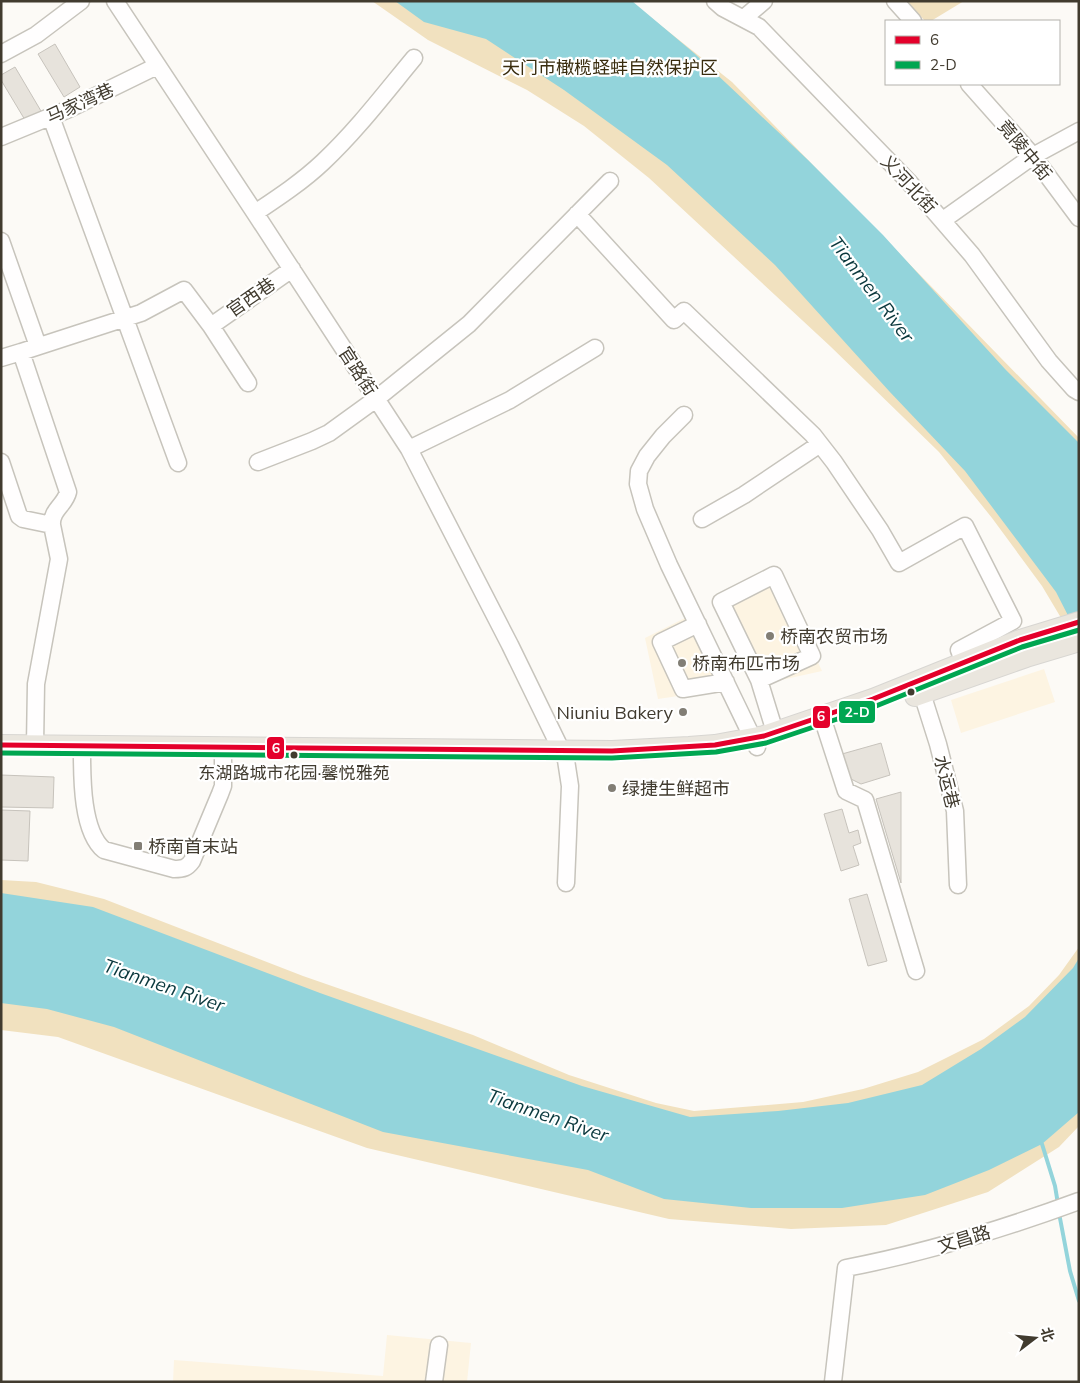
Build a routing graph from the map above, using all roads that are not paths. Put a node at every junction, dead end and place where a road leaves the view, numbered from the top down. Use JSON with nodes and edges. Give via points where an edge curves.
{"nodes":[{"id":1,"x":81,"y":1,"type":"edge"},
{"id":2,"x":114,"y":1,"type":"edge"},
{"id":3,"x":715,"y":1,"type":"edge"},
{"id":4,"x":764,"y":1,"type":"edge"},
{"id":5,"x":895,"y":1,"type":"edge"},
{"id":6,"x":744,"y":18,"type":"junction"},
{"id":7,"x":912,"y":20,"type":"edge"},
{"id":8,"x":1,"y":54,"type":"edge"},
{"id":9,"x":414,"y":58,"type":"dead end"},
{"id":10,"x":157,"y":66,"type":"junction"},
{"id":11,"x":970,"y":85,"type":"edge"},
{"id":12,"x":51,"y":116,"type":"junction"},
{"id":13,"x":1079,"y":131,"type":"edge"},
{"id":14,"x":1,"y":137,"type":"edge"},
{"id":15,"x":1033,"y":156,"type":"junction"},
{"id":16,"x":610,"y":180,"type":"dead end"},
{"id":17,"x":256,"y":213,"type":"junction"},
{"id":18,"x":577,"y":214,"type":"junction"},
{"id":19,"x":1079,"y":218,"type":"edge"},
{"id":20,"x":943,"y":220,"type":"junction"},
{"id":21,"x":1,"y":241,"type":"edge"},
{"id":22,"x":292,"y":269,"type":"junction"},
{"id":23,"x":124,"y":318,"type":"junction"},
{"id":24,"x":211,"y":326,"type":"junction"},
{"id":25,"x":38,"y":346,"type":"junction"},
{"id":26,"x":595,"y":348,"type":"dead end"},
{"id":27,"x":21,"y":352,"type":"junction"},
{"id":28,"x":1,"y":358,"type":"edge"},
{"id":29,"x":248,"y":383,"type":"dead end"},
{"id":30,"x":1079,"y":392,"type":"edge"},
{"id":31,"x":376,"y":399,"type":"junction"},
{"id":32,"x":684,"y":415,"type":"dead end"},
{"id":33,"x":820,"y":444,"type":"junction"},
{"id":34,"x":409,"y":449,"type":"junction"},
{"id":35,"x":1,"y":462,"type":"edge"},
{"id":36,"x":258,"y":462,"type":"dead end"},
{"id":37,"x":178,"y":463,"type":"dead end"},
{"id":38,"x":702,"y":519,"type":"dead end"},
{"id":39,"x":52,"y":525,"type":"junction"},
{"id":40,"x":1079,"y":622,"type":"edge"},
{"id":41,"x":698,"y":624,"type":"junction"},
{"id":42,"x":1079,"y":641,"type":"edge"},
{"id":43,"x":1023,"y":649,"type":"junction"},
{"id":44,"x":964,"y":663,"type":"junction"},
{"id":45,"x":759,"y":680,"type":"junction"},
{"id":46,"x":726,"y":682,"type":"junction"},
{"id":47,"x":920,"y":688,"type":"junction"},
{"id":48,"x":824,"y":722,"type":"junction"},
{"id":49,"x":775,"y":732,"type":"junction"},
{"id":50,"x":755,"y":742,"type":"junction"},
{"id":51,"x":1,"y":745,"type":"edge"},
{"id":52,"x":34,"y":745,"type":"junction"},
{"id":53,"x":1,"y":752,"type":"edge"},
{"id":54,"x":82,"y":753,"type":"junction"},
{"id":55,"x":223,"y":755,"type":"junction"},
{"id":56,"x":564,"y":755,"type":"junction"},
{"id":57,"x":566,"y":883,"type":"dead end"},
{"id":58,"x":958,"y":885,"type":"dead end"},
{"id":59,"x":916,"y":971,"type":"dead end"},
{"id":60,"x":1079,"y":1201,"type":"edge"},
{"id":61,"x":439,"y":1344,"type":"dead end"},
{"id":62,"x":434,"y":1382,"type":"edge"},
{"id":63,"x":833,"y":1382,"type":"edge"}],
"edges":[{"from":1,"to":8,"type":"street","via":[[36,35]]},
{"from":2,"to":10,"type":"street","name":"官路街"},
{"from":3,"to":6,"type":"street","name":"义河北街"},
{"from":4,"to":6,"type":"street"},
{"from":5,"to":7,"type":"street"},
{"from":6,"to":20,"type":"street","name":"义河北街","via":[[758,27]]},
{"from":9,"to":17,"type":"street","via":[[358,126],[322,163]]},
{"from":10,"to":12,"type":"street","name":"马家湾巷"},
{"from":10,"to":17,"type":"street","name":"官路街"},
{"from":11,"to":15,"type":"street","name":"竟陵中街"},
{"from":12,"to":14,"type":"street","name":"马家湾巷"},
{"from":12,"to":23,"type":"street"},
{"from":13,"to":15,"type":"street"},
{"from":15,"to":19,"type":"street","name":"竟陵中街"},
{"from":15,"to":20,"type":"street"},
{"from":16,"to":18,"type":"street"},
{"from":17,"to":22,"type":"street","name":"官路街"},
{"from":18,"to":31,"type":"street","via":[[469,324]]},
{"from":18,"to":33,"type":"street","via":[[674,320],[684,311],[797,418]]},
{"from":20,"to":30,"type":"street","name":"义河北街","via":[[1049,361]]},
{"from":21,"to":25,"type":"street"},
{"from":22,"to":24,"type":"street","name":"官西巷"},
{"from":22,"to":31,"type":"street","name":"官路街"},
{"from":23,"to":24,"type":"street","via":[[141,313],[184,290]]},
{"from":23,"to":25,"type":"street"},
{"from":23,"to":37,"type":"street"},
{"from":24,"to":29,"type":"street"},
{"from":25,"to":27,"type":"street"},
{"from":26,"to":34,"type":"street","via":[[510,400]]},
{"from":27,"to":28,"type":"street"},
{"from":27,"to":39,"type":"street","via":[[68,492],[53,515]]},
{"from":31,"to":34,"type":"street","name":"官路街"},
{"from":31,"to":36,"type":"street","via":[[329,433]]},
{"from":32,"to":41,"type":"street","via":[[647,456],[639,471],[638,484],[644,509]]},
{"from":33,"to":38,"type":"street"},
{"from":33,"to":44,"type":"street","via":[[899,563],[965,526],[1013,621],[959,650]]},
{"from":34,"to":56,"type":"street","name":"官路街"},
{"from":35,"to":39,"type":"street","via":[[19,516]]},
{"from":39,"to":52,"type":"street","via":[[59,559],[36,684]]},
{"from":40,"to":43,"type":"main road"},
{"from":41,"to":46,"type":"street"},
{"from":41,"to":46,"type":"street","via":[[661,642],[683,689]]},
{"from":42,"to":43,"type":"main road"},
{"from":43,"to":44,"type":"main road"},
{"from":43,"to":47,"type":"main road"},
{"from":44,"to":47,"type":"main road"},
{"from":45,"to":45,"type":"street","via":[[721,602],[774,575],[812,656]]},
{"from":45,"to":49,"type":"street"},
{"from":46,"to":50,"type":"street"},
{"from":47,"to":48,"type":"main road"},
{"from":47,"to":58,"type":"street","name":"水运巷","via":[[955,811]]},
{"from":48,"to":49,"type":"main road"},
{"from":48,"to":50,"type":"main road"},
{"from":48,"to":59,"type":"street","via":[[846,792],[865,800]]},
{"from":49,"to":50,"type":"main road"},
{"from":50,"to":56,"type":"main road","via":[[716,754],[674,758]]},
{"from":51,"to":52,"type":"main road"},
{"from":52,"to":56,"type":"main road"},
{"from":53,"to":54,"type":"main road"},
{"from":54,"to":55,"type":"main road"},
{"from":54,"to":55,"type":"street","via":[[83,796],[94,839],[99,846],[174,869],[185,868],[192,861],[223,786]]},
{"from":55,"to":56,"type":"main road"},
{"from":56,"to":57,"type":"street","name":"官路街","via":[[570,786]]},
{"from":60,"to":63,"type":"street","name":"文昌路","via":[[926,1250],[846,1268]]},
{"from":61,"to":62,"type":"street"}]}
